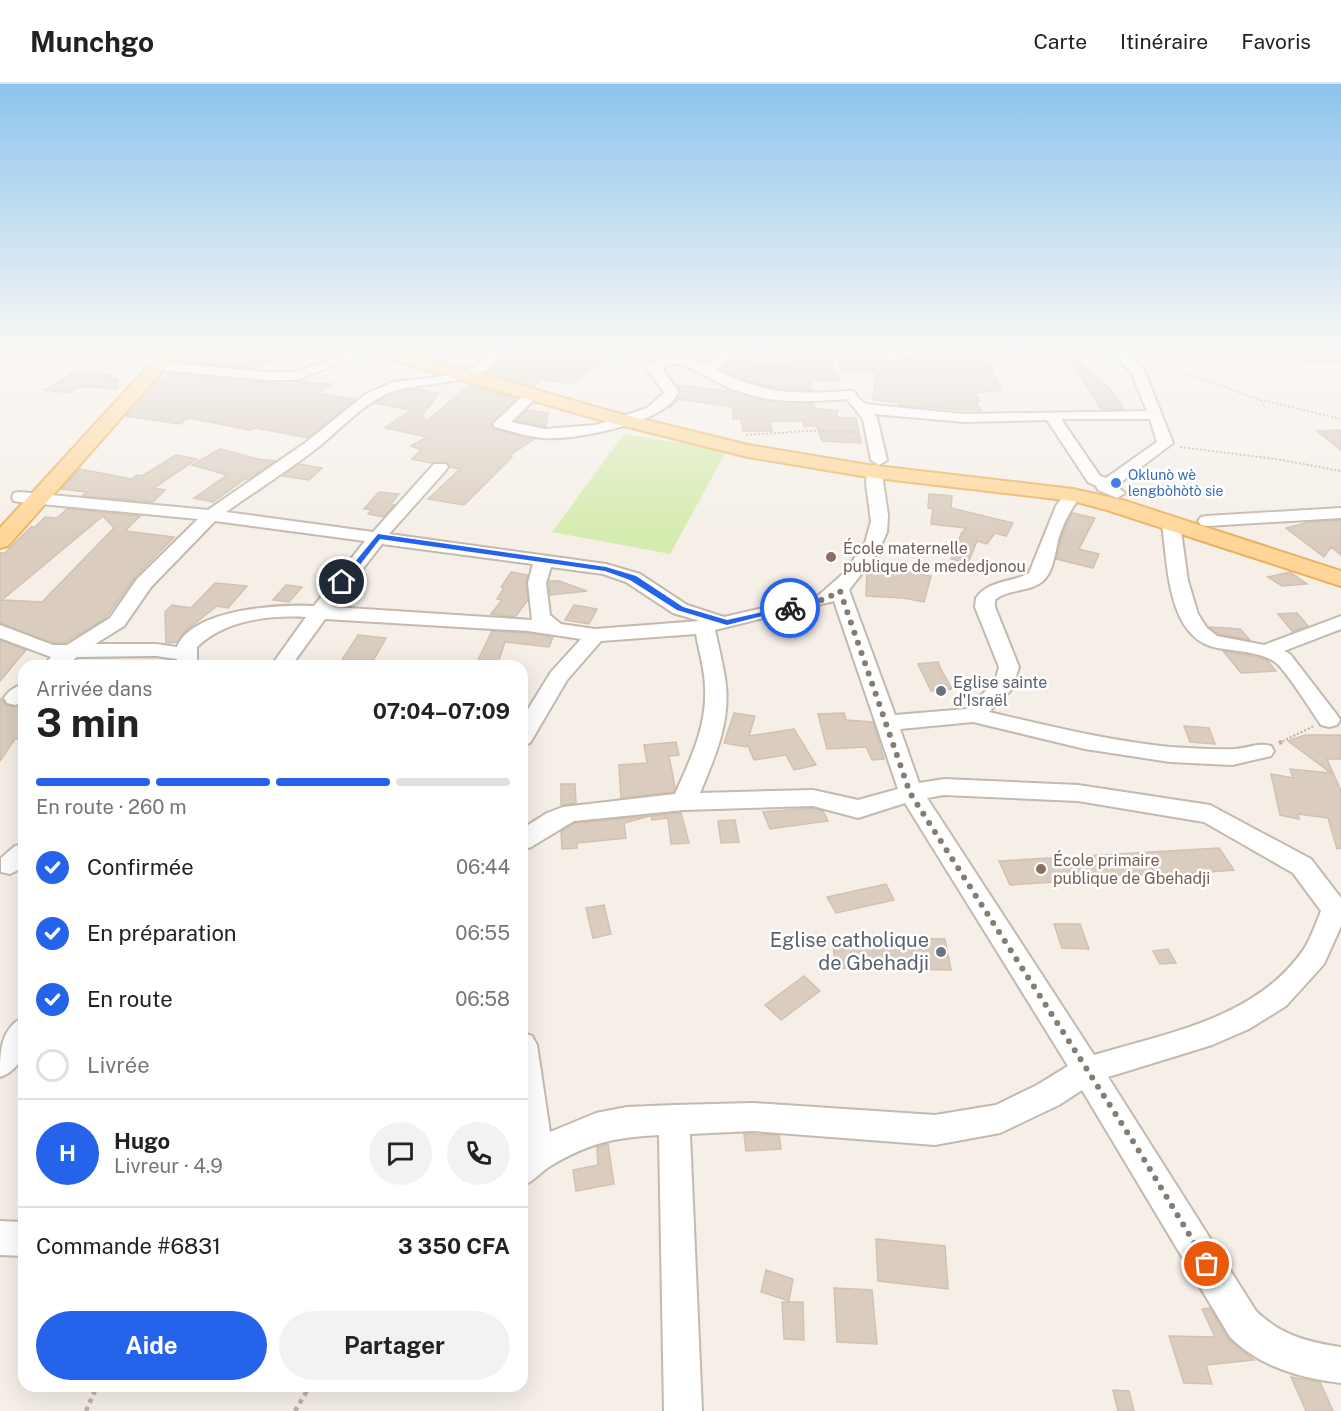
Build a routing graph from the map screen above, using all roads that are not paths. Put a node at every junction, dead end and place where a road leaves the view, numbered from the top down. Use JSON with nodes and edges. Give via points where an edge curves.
{"nodes":[{"id":1,"x":109,"y":411,"type":"edge"},
{"id":2,"x":356,"y":411,"type":"edge"},
{"id":3,"x":514,"y":411,"type":"edge"},
{"id":4,"x":602,"y":411,"type":"edge"},
{"id":5,"x":606,"y":411,"type":"edge"},
{"id":6,"x":652,"y":411,"type":"edge"},
{"id":7,"x":864,"y":411,"type":"edge"},
{"id":8,"x":891,"y":411,"type":"edge"},
{"id":9,"x":1154,"y":411,"type":"edge"},
{"id":10,"x":1051,"y":415,"type":"junction"},
{"id":11,"x":1156,"y":415,"type":"junction"},
{"id":12,"x":631,"y":418,"type":"junction"},
{"id":13,"x":877,"y":465,"type":"junction"},
{"id":14,"x":440,"y":467,"type":"dead end"},
{"id":15,"x":1097,"y":490,"type":"junction"},
{"id":16,"x":28,"y":498,"type":"junction"},
{"id":17,"x":1341,"y":513,"type":"edge"},
{"id":18,"x":212,"y":515,"type":"junction"},
{"id":19,"x":0,"y":519,"type":"edge"},
{"id":20,"x":1207,"y":521,"type":"junction"},
{"id":21,"x":1171,"y":524,"type":"junction"},
{"id":22,"x":378,"y":537,"type":"junction"},
{"id":23,"x":0,"y":541,"type":"edge"},
{"id":24,"x":544,"y":559,"type":"junction"},
{"id":25,"x":1341,"y":565,"type":"edge"},
{"id":26,"x":1341,"y":579,"type":"edge"},
{"id":27,"x":840,"y":591,"type":"junction"},
{"id":28,"x":318,"y":612,"type":"junction"},
{"id":29,"x":1341,"y":622,"type":"edge"},
{"id":30,"x":727,"y":623,"type":"junction"},
{"id":31,"x":705,"y":627,"type":"junction"},
{"id":32,"x":555,"y":629,"type":"junction"},
{"id":33,"x":0,"y":631,"type":"edge"},
{"id":34,"x":595,"y":635,"type":"junction"},
{"id":35,"x":73,"y":650,"type":"junction"},
{"id":36,"x":1266,"y":651,"type":"junction"},
{"id":37,"x":60,"y":660,"type":"edge"},
{"id":38,"x":186,"y":660,"type":"edge"},
{"id":39,"x":285,"y":660,"type":"edge"},
{"id":40,"x":973,"y":715,"type":"junction"},
{"id":41,"x":1329,"y":720,"type":"road end"},
{"id":42,"x":887,"y":723,"type":"junction"},
{"id":43,"x":528,"y":728,"type":"edge"},
{"id":44,"x":1263,"y":751,"type":"road end"},
{"id":45,"x":910,"y":793,"type":"junction"},
{"id":46,"x":684,"y":802,"type":"junction"},
{"id":47,"x":528,"y":837,"type":"edge"},
{"id":48,"x":18,"y":1038,"type":"edge"},
{"id":49,"x":0,"y":1064,"type":"edge"},
{"id":50,"x":1088,"y":1070,"type":"junction"},
{"id":51,"x":674,"y":1119,"type":"junction"},
{"id":52,"x":528,"y":1134,"type":"edge"},
{"id":53,"x":530,"y":1163,"type":"edge"},
{"id":54,"x":0,"y":1238,"type":"edge"},
{"id":55,"x":18,"y":1239,"type":"edge"},
{"id":56,"x":1341,"y":1365,"type":"edge"},
{"id":57,"x":683,"y":1411,"type":"edge"}],
"edges":[{"from":1,"to":16,"type":"main road"},
{"from":2,"to":18,"type":"street"},
{"from":3,"to":12,"type":"street","via":[[500,424],[545,434],[598,429]]},
{"from":4,"to":12,"type":"main road"},
{"from":5,"to":12,"type":"main road"},
{"from":6,"to":12,"type":"street"},
{"from":7,"to":13,"type":"street","via":[[870,418]]},
{"from":8,"to":10,"type":"street","via":[[964,418]]},
{"from":9,"to":11,"type":"street"},
{"from":10,"to":11,"type":"street"},
{"from":10,"to":15,"type":"street","via":[[1094,479]]},
{"from":11,"to":15,"type":"street","via":[[1165,443]]},
{"from":12,"to":13,"type":"main road"},
{"from":12,"to":13,"type":"main road","via":[[749,451]]},
{"from":13,"to":15,"type":"main road"},
{"from":13,"to":27,"type":"street","via":[[873,482],[880,521],[876,536]]},
{"from":14,"to":22,"type":"street"},
{"from":15,"to":20,"type":"main road"},
{"from":15,"to":21,"type":"main road","via":[[1114,505]]},
{"from":15,"to":40,"type":"street","via":[[1064,506],[1036,577],[994,590],[985,598],[1009,667],[1005,684]]},
{"from":16,"to":18,"type":"street"},
{"from":16,"to":19,"type":"main road"},
{"from":16,"to":23,"type":"main road"},
{"from":17,"to":20,"type":"street"},
{"from":18,"to":22,"type":"street"},
{"from":18,"to":35,"type":"street","via":[[144,583],[121,618]]},
{"from":20,"to":25,"type":"main road"},
{"from":21,"to":26,"type":"main road"},
{"from":21,"to":36,"type":"street","via":[[1179,581],[1188,614],[1199,632],[1211,641]]},
{"from":22,"to":24,"type":"street"},
{"from":22,"to":28,"type":"street"},
{"from":24,"to":30,"type":"street","via":[[606,569],[633,578],[680,609]]},
{"from":24,"to":32,"type":"street","via":[[537,583],[540,617]]},
{"from":27,"to":30,"type":"street","via":[[825,599]]},
{"from":27,"to":42,"type":"street"},
{"from":28,"to":32,"type":"street"},
{"from":28,"to":38,"type":"street","via":[[232,618],[196,635],[187,645]]},
{"from":28,"to":39,"type":"street"},
{"from":29,"to":36,"type":"street"},
{"from":30,"to":31,"type":"street"},
{"from":31,"to":34,"type":"street"},
{"from":31,"to":46,"type":"street","via":[[716,707],[713,731]]},
{"from":32,"to":34,"type":"street"},
{"from":33,"to":35,"type":"street","via":[[50,651]]},
{"from":34,"to":43,"type":"street","via":[[558,677]]},
{"from":35,"to":37,"type":"street"},
{"from":35,"to":38,"type":"street","via":[[156,650]]},
{"from":36,"to":41,"type":"street","via":[[1283,658]]},
{"from":40,"to":42,"type":"street"},
{"from":40,"to":44,"type":"street","via":[[1076,741],[1156,754],[1235,757]]},
{"from":42,"to":45,"type":"street"},
{"from":45,"to":46,"type":"street","via":[[858,809],[813,798]]},
{"from":45,"to":50,"type":"street"},
{"from":45,"to":50,"type":"street","via":[[944,787],[1078,793],[1210,814],[1302,866],[1335,910],[1314,956],[1276,998],[1202,1036]]},
{"from":46,"to":47,"type":"street","via":[[571,813]]},
{"from":48,"to":49,"type":"street"},
{"from":50,"to":51,"type":"street","via":[[1000,1119],[935,1130],[753,1117]]},
{"from":50,"to":56,"type":"street","via":[[1243,1324],[1256,1339],[1273,1349]]},
{"from":51,"to":53,"type":"street","via":[[596,1128]]},
{"from":51,"to":57,"type":"street"},
{"from":52,"to":53,"type":"street"},
{"from":54,"to":55,"type":"street"}]}
